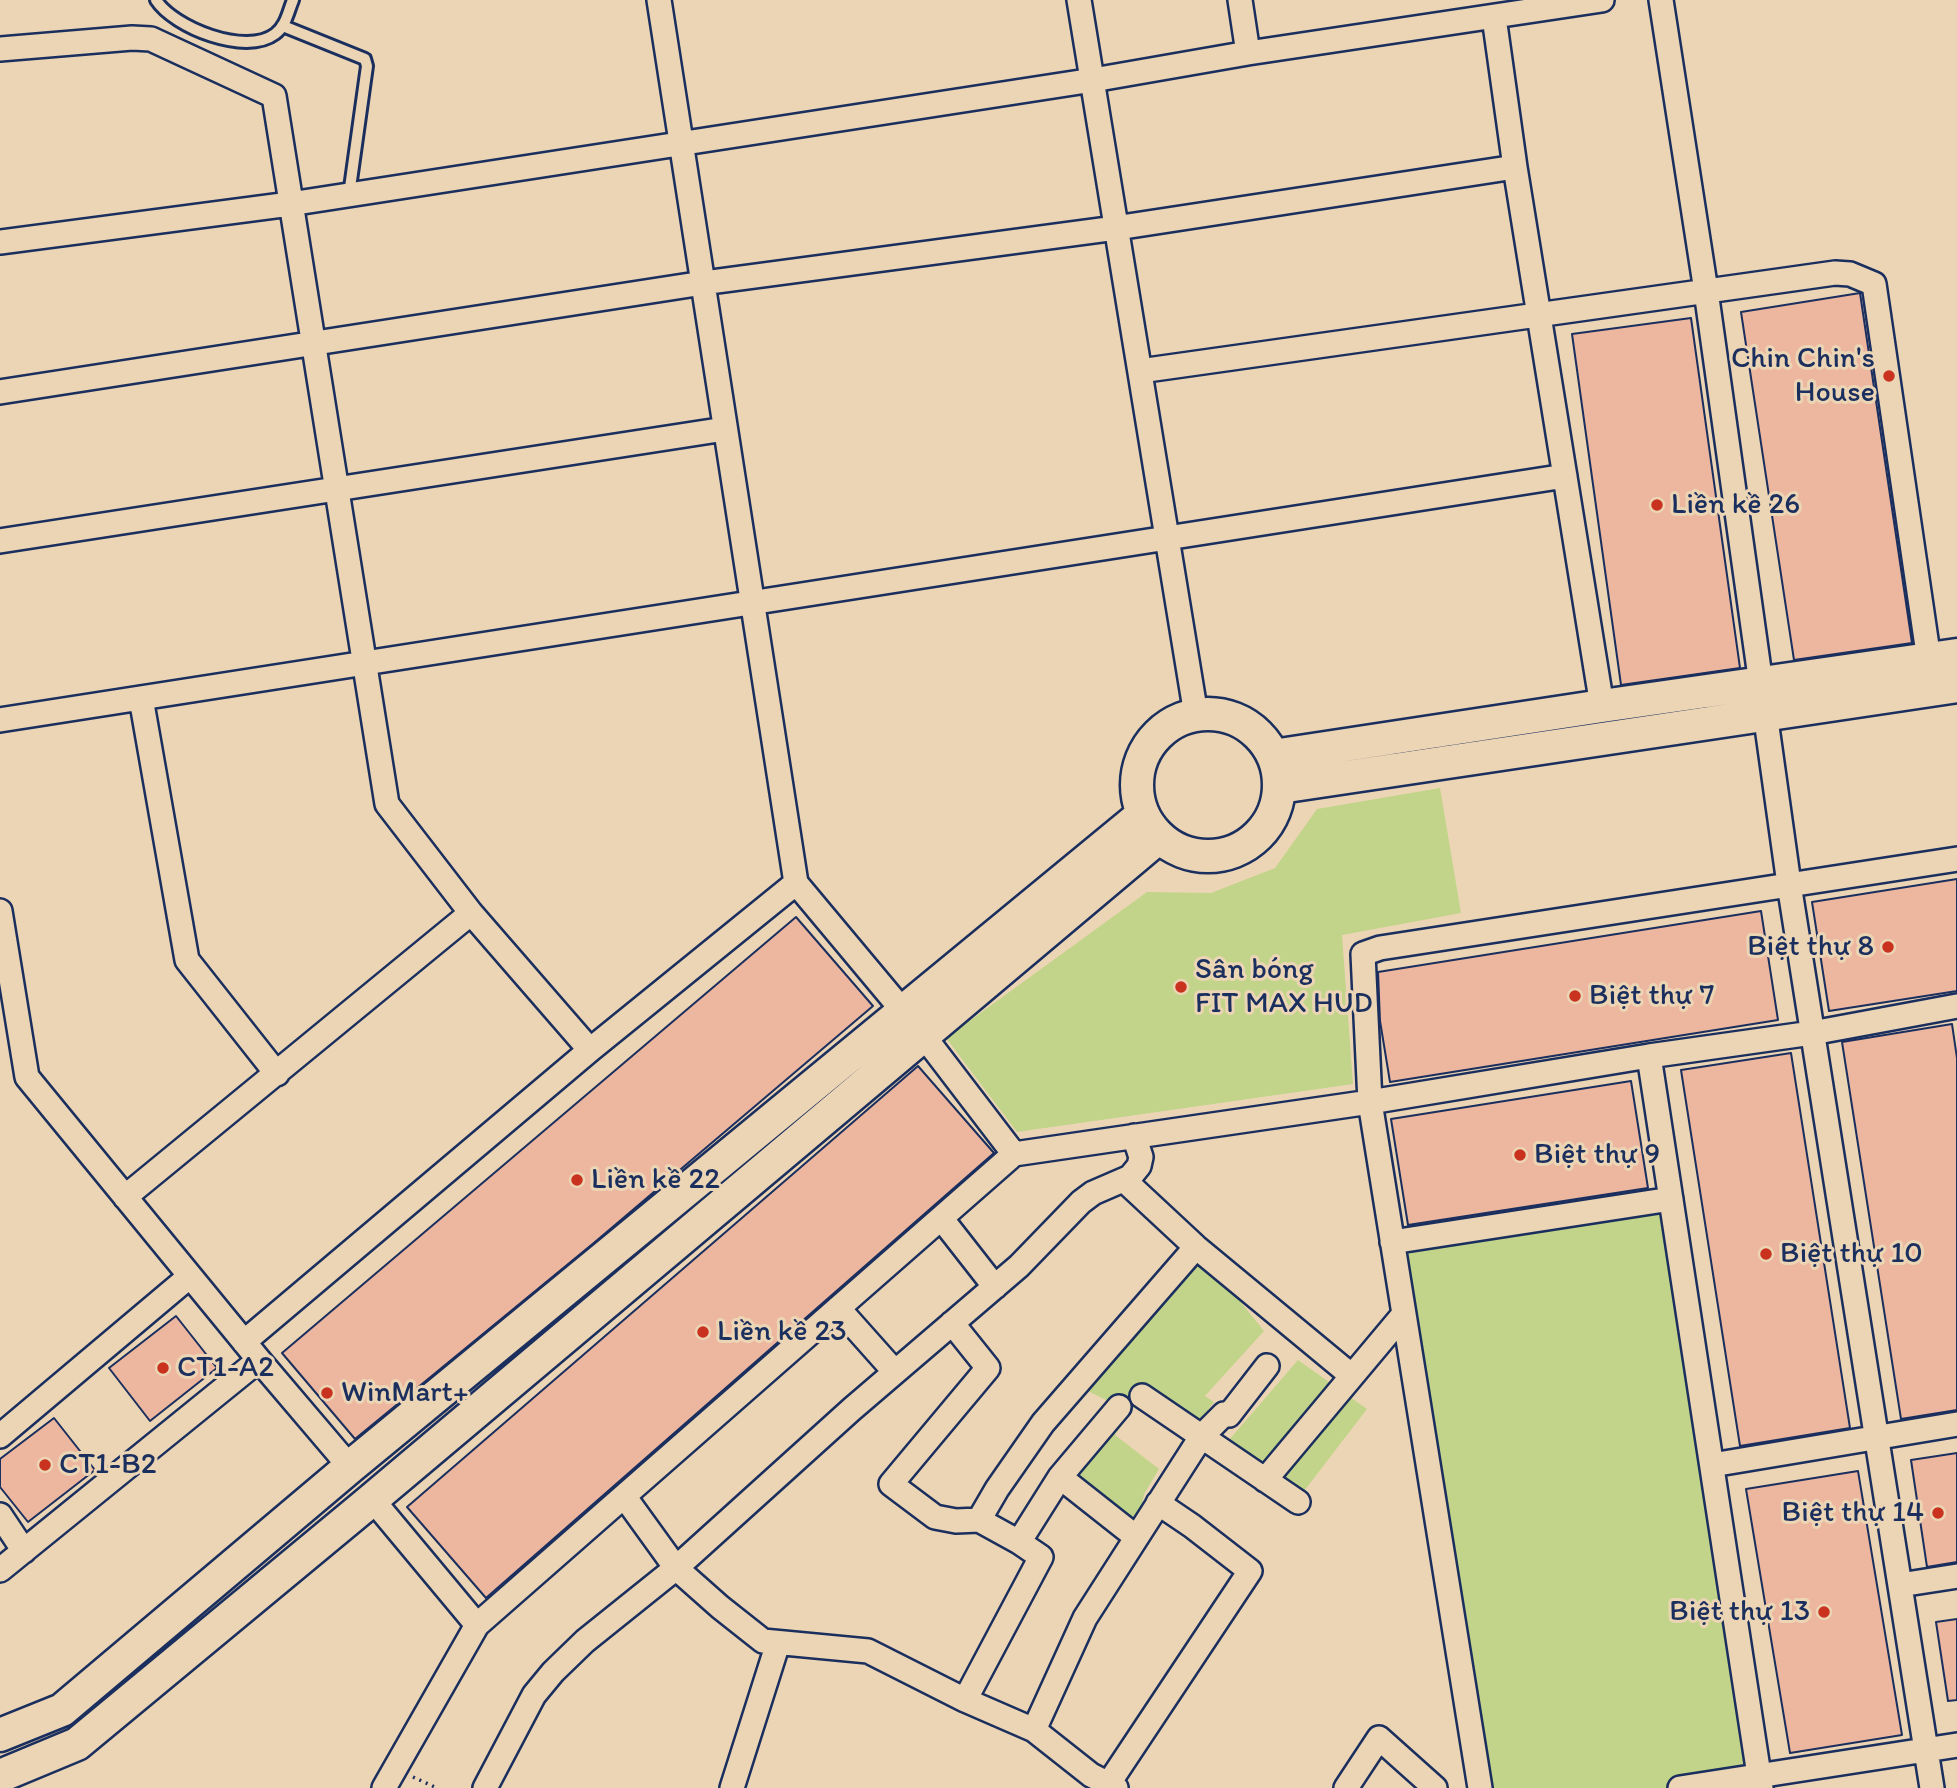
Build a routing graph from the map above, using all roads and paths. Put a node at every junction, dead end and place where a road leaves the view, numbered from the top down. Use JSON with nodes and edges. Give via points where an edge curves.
{"nodes":[{"id":1,"x":156,"y":0,"type":"edge"},
{"id":2,"x":293,"y":0,"type":"edge"},
{"id":3,"x":659,"y":0,"type":"edge"},
{"id":4,"x":1079,"y":0,"type":"edge"},
{"id":5,"x":1240,"y":0,"type":"edge"},
{"id":6,"x":1602,"y":0,"type":"edge"},
{"id":7,"x":1661,"y":0,"type":"edge"},
{"id":8,"x":1494,"y":17,"type":"junction"},
{"id":9,"x":283,"y":26,"type":"junction"},
{"id":10,"x":0,"y":49,"type":"edge"},
{"id":11,"x":1248,"y":53,"type":"junction"},
{"id":12,"x":1093,"y":80,"type":"junction"},
{"id":13,"x":681,"y":144,"type":"junction"},
{"id":14,"x":1515,"y":167,"type":"junction"},
{"id":15,"x":349,"y":195,"type":"junction"},
{"id":16,"x":290,"y":204,"type":"junction"},
{"id":17,"x":1116,"y":228,"type":"junction"},
{"id":18,"x":0,"y":242,"type":"edge"},
{"id":19,"x":703,"y":283,"type":"junction"},
{"id":20,"x":1706,"y":291,"type":"junction"},
{"id":21,"x":1540,"y":313,"type":"junction"},
{"id":22,"x":313,"y":343,"type":"junction"},
{"id":23,"x":1140,"y":371,"type":"junction"},
{"id":24,"x":0,"y":392,"type":"edge"},
{"id":25,"x":725,"y":429,"type":"junction"},
{"id":26,"x":1566,"y":476,"type":"junction"},
{"id":27,"x":337,"y":489,"type":"junction"},
{"id":28,"x":1168,"y":538,"type":"junction"},
{"id":29,"x":0,"y":541,"type":"edge"},
{"id":30,"x":752,"y":603,"type":"junction"},
{"id":31,"x":1943,"y":657,"type":"edge"},
{"id":32,"x":365,"y":663,"type":"junction"},
{"id":33,"x":1957,"y":686,"type":"edge"},
{"id":34,"x":141,"y":698,"type":"junction"},
{"id":35,"x":1763,"y":699,"type":"junction"},
{"id":36,"x":1602,"y":706,"type":"junction"},
{"id":37,"x":1196,"y":715,"type":"junction"},
{"id":38,"x":0,"y":720,"type":"edge"},
{"id":39,"x":1273,"y":756,"type":"junction"},
{"id":40,"x":1280,"y":787,"type":"junction"},
{"id":41,"x":1151,"y":826,"type":"junction"},
{"id":42,"x":1957,"y":859,"type":"edge"},
{"id":43,"x":796,"y":883,"type":"junction"},
{"id":44,"x":1789,"y":884,"type":"junction"},
{"id":45,"x":0,"y":911,"type":"edge"},
{"id":46,"x":471,"y":913,"type":"junction"},
{"id":47,"x":1957,"y":1006,"type":"edge"},
{"id":48,"x":914,"y":1024,"type":"junction"},
{"id":49,"x":1812,"y":1032,"type":"junction"},
{"id":50,"x":590,"y":1050,"type":"junction"},
{"id":51,"x":1649,"y":1056,"type":"junction"},
{"id":52,"x":277,"y":1074,"type":"junction"},
{"id":53,"x":1370,"y":1102,"type":"junction"},
{"id":54,"x":1134,"y":1136,"type":"junction"},
{"id":55,"x":1014,"y":1154,"type":"junction"},
{"id":56,"x":1124,"y":1180,"type":"junction"},
{"id":57,"x":125,"y":1197,"type":"junction"},
{"id":58,"x":1671,"y":1199,"type":"junction"},
{"id":59,"x":941,"y":1218,"type":"junction"},
{"id":60,"x":1392,"y":1242,"type":"junction"},
{"id":61,"x":1196,"y":1247,"type":"junction"},
{"id":62,"x":190,"y":1276,"type":"junction"},
{"id":63,"x":995,"y":1287,"type":"junction"},
{"id":64,"x":838,"y":1308,"type":"junction"},
{"id":65,"x":1404,"y":1314,"type":"junction"},
{"id":66,"x":952,"y":1323,"type":"junction"},
{"id":67,"x":244,"y":1342,"type":"junction"},
{"id":68,"x":259,"y":1360,"type":"junction"},
{"id":69,"x":1267,"y":1366,"type":"dead end"},
{"id":70,"x":895,"y":1372,"type":"junction"},
{"id":71,"x":1352,"y":1376,"type":"junction"},
{"id":72,"x":1142,"y":1396,"type":"dead end"},
{"id":73,"x":1119,"y":1407,"type":"dead end"},
{"id":74,"x":1957,"y":1424,"type":"edge"},
{"id":75,"x":0,"y":1436,"type":"edge"},
{"id":76,"x":1201,"y":1437,"type":"junction"},
{"id":77,"x":1877,"y":1438,"type":"junction"},
{"id":78,"x":1712,"y":1465,"type":"junction"},
{"id":79,"x":350,"y":1467,"type":"junction"},
{"id":80,"x":1060,"y":1477,"type":"junction"},
{"id":81,"x":1265,"y":1480,"type":"junction"},
{"id":82,"x":624,"y":1496,"type":"junction"},
{"id":83,"x":373,"y":1499,"type":"junction"},
{"id":84,"x":1298,"y":1502,"type":"dead end"},
{"id":85,"x":1158,"y":1503,"type":"junction"},
{"id":86,"x":0,"y":1515,"type":"edge"},
{"id":87,"x":979,"y":1520,"type":"junction"},
{"id":88,"x":1136,"y":1537,"type":"junction"},
{"id":89,"x":1019,"y":1542,"type":"junction"},
{"id":90,"x":24,"y":1551,"type":"junction"},
{"id":91,"x":676,"y":1568,"type":"junction"},
{"id":92,"x":0,"y":1570,"type":"edge"},
{"id":93,"x":1957,"y":1576,"type":"edge"},
{"id":94,"x":1900,"y":1585,"type":"junction"},
{"id":95,"x":477,"y":1625,"type":"junction"},
{"id":96,"x":778,"y":1643,"type":"junction"},
{"id":97,"x":965,"y":1700,"type":"junction"},
{"id":98,"x":49,"y":1715,"type":"junction"},
{"id":99,"x":1034,"y":1730,"type":"junction"},
{"id":100,"x":0,"y":1735,"type":"edge"},
{"id":101,"x":1957,"y":1745,"type":"edge"},
{"id":102,"x":1926,"y":1750,"type":"junction"},
{"id":103,"x":59,"y":1751,"type":"junction"},
{"id":104,"x":0,"y":1776,"type":"edge"},
{"id":105,"x":390,"y":1779,"type":"edge"},
{"id":106,"x":1760,"y":1782,"type":"edge"},
{"id":107,"x":1102,"y":1784,"type":"edge"},
{"id":108,"x":437,"y":1788,"type":"edge"},
{"id":109,"x":485,"y":1788,"type":"edge"},
{"id":110,"x":732,"y":1788,"type":"edge"},
{"id":111,"x":1346,"y":1788,"type":"edge"},
{"id":112,"x":1435,"y":1788,"type":"edge"},
{"id":113,"x":1480,"y":1788,"type":"edge"},
{"id":114,"x":1680,"y":1788,"type":"edge"},
{"id":115,"x":1932,"y":1788,"type":"edge"}],
"edges":[{"from":1,"to":9,"type":"lane","via":[[197,32],[235,42],[261,41]]},
{"from":2,"to":9,"type":"lane"},
{"from":3,"to":13,"type":"street"},
{"from":4,"to":12,"type":"street"},
{"from":5,"to":11,"type":"street"},
{"from":6,"to":8,"type":"street"},
{"from":7,"to":20,"type":"street"},
{"from":8,"to":11,"type":"street"},
{"from":8,"to":14,"type":"street"},
{"from":9,"to":15,"type":"lane","via":[[365,59],[368,66]]},
{"from":10,"to":16,"type":"street","via":[[151,39],[274,96]]},
{"from":11,"to":12,"type":"street"},
{"from":12,"to":13,"type":"street"},
{"from":12,"to":17,"type":"street"},
{"from":13,"to":15,"type":"street"},
{"from":13,"to":19,"type":"street"},
{"from":14,"to":17,"type":"street"},
{"from":14,"to":21,"type":"street"},
{"from":15,"to":16,"type":"street"},
{"from":16,"to":18,"type":"street"},
{"from":16,"to":22,"type":"street"},
{"from":17,"to":19,"type":"street"},
{"from":17,"to":23,"type":"street"},
{"from":19,"to":22,"type":"street"},
{"from":19,"to":25,"type":"street"},
{"from":20,"to":21,"type":"street"},
{"from":20,"to":31,"type":"street","via":[[1835,273],[1874,284]]},
{"from":20,"to":35,"type":"street"},
{"from":21,"to":23,"type":"street"},
{"from":21,"to":26,"type":"street"},
{"from":22,"to":24,"type":"street"},
{"from":22,"to":27,"type":"street"},
{"from":23,"to":28,"type":"street"},
{"from":25,"to":27,"type":"street"},
{"from":25,"to":30,"type":"street"},
{"from":26,"to":28,"type":"street"},
{"from":26,"to":36,"type":"street"},
{"from":27,"to":29,"type":"street"},
{"from":27,"to":32,"type":"street"},
{"from":28,"to":30,"type":"street"},
{"from":28,"to":37,"type":"street"},
{"from":30,"to":32,"type":"street"},
{"from":30,"to":43,"type":"street"},
{"from":31,"to":35,"type":"main road"},
{"from":32,"to":34,"type":"street"},
{"from":32,"to":46,"type":"street","via":[[387,804]]},
{"from":33,"to":35,"type":"main road"},
{"from":34,"to":38,"type":"street"},
{"from":34,"to":52,"type":"street","via":[[187,960]]},
{"from":35,"to":36,"type":"main road"},
{"from":35,"to":40,"type":"main road"},
{"from":35,"to":44,"type":"street"},
{"from":36,"to":39,"type":"main road"},
{"from":37,"to":39,"type":"main road","via":[[1217,714],[1237,720],[1255,731]]},
{"from":37,"to":41,"type":"main road","via":[[1157,735],[1144,754],[1137,775],[1138,798]]},
{"from":39,"to":40,"type":"main road"},
{"from":40,"to":41,"type":"main road","via":[[1267,826],[1253,841],[1234,851],[1194,855],[1175,848]]},
{"from":41,"to":48,"type":"main road"},
{"from":42,"to":44,"type":"street"},
{"from":43,"to":48,"type":"street"},
{"from":43,"to":50,"type":"street"},
{"from":44,"to":49,"type":"street"},
{"from":44,"to":53,"type":"street","via":[[1363,954]]},
{"from":45,"to":57,"type":"street","via":[[27,1077]]},
{"from":46,"to":50,"type":"street"},
{"from":46,"to":52,"type":"street"},
{"from":47,"to":49,"type":"street"},
{"from":48,"to":55,"type":"street"},
{"from":48,"to":79,"type":"main road"},
{"from":48,"to":83,"type":"main road"},
{"from":49,"to":51,"type":"street"},
{"from":49,"to":77,"type":"street"},
{"from":50,"to":67,"type":"street"},
{"from":51,"to":53,"type":"street"},
{"from":51,"to":58,"type":"street"},
{"from":52,"to":57,"type":"street"},
{"from":53,"to":54,"type":"street"},
{"from":53,"to":60,"type":"street"},
{"from":54,"to":55,"type":"street"},
{"from":54,"to":56,"type":"street","via":[[1139,1166]]},
{"from":55,"to":59,"type":"street"},
{"from":56,"to":61,"type":"street"},
{"from":56,"to":63,"type":"street","via":[[1081,1202]]},
{"from":57,"to":62,"type":"street"},
{"from":58,"to":60,"type":"street"},
{"from":58,"to":78,"type":"street"},
{"from":59,"to":63,"type":"street"},
{"from":59,"to":64,"type":"street"},
{"from":60,"to":65,"type":"street"},
{"from":61,"to":71,"type":"street"},
{"from":61,"to":87,"type":"street","via":[[1042,1423]]},
{"from":62,"to":67,"type":"street"},
{"from":62,"to":75,"type":"street"},
{"from":63,"to":66,"type":"street"},
{"from":64,"to":70,"type":"street"},
{"from":64,"to":82,"type":"street"},
{"from":65,"to":71,"type":"street"},
{"from":65,"to":113,"type":"street"},
{"from":66,"to":70,"type":"street"},
{"from":66,"to":87,"type":"street","via":[[988,1368],[891,1484],[943,1520]]},
{"from":67,"to":68,"type":"street"},
{"from":68,"to":79,"type":"street"},
{"from":68,"to":90,"type":"street"},
{"from":69,"to":76,"type":"street","via":[[1229,1415],[1224,1414]]},
{"from":70,"to":91,"type":"street"},
{"from":71,"to":81,"type":"street"},
{"from":72,"to":76,"type":"street"},
{"from":73,"to":80,"type":"street"},
{"from":74,"to":77,"type":"street"},
{"from":76,"to":81,"type":"street"},
{"from":76,"to":85,"type":"street"},
{"from":77,"to":78,"type":"street"},
{"from":77,"to":94,"type":"street"},
{"from":78,"to":106,"type":"street"},
{"from":79,"to":83,"type":"main road"},
{"from":79,"to":98,"type":"main road","via":[[62,1710]]},
{"from":80,"to":88,"type":"street"},
{"from":80,"to":89,"type":"street"},
{"from":81,"to":84,"type":"street"},
{"from":82,"to":91,"type":"street"},
{"from":82,"to":95,"type":"street"},
{"from":83,"to":95,"type":"street"},
{"from":83,"to":103,"type":"main road","via":[[77,1744]]},
{"from":85,"to":88,"type":"street"},
{"from":85,"to":107,"type":"street","via":[[1250,1571]]},
{"from":86,"to":90,"type":"street"},
{"from":87,"to":89,"type":"street"},
{"from":88,"to":99,"type":"street","via":[[1085,1618]]},
{"from":89,"to":97,"type":"street","via":[[1041,1556]]},
{"from":90,"to":92,"type":"street"},
{"from":91,"to":96,"type":"street","via":[[748,1631]]},
{"from":91,"to":109,"type":"street","via":[[585,1641],[548,1678],[534,1695]]},
{"from":93,"to":94,"type":"street"},
{"from":94,"to":102,"type":"street"},
{"from":95,"to":105,"type":"street"},
{"from":96,"to":97,"type":"street","via":[[868,1651]]},
{"from":96,"to":110,"type":"street"},
{"from":97,"to":99,"type":"street"},
{"from":98,"to":100,"type":"main road"},
{"from":98,"to":103,"type":"main road"},
{"from":99,"to":107,"type":"street"},
{"from":101,"to":102,"type":"street"},
{"from":102,"to":106,"type":"street"},
{"from":102,"to":115,"type":"street"},
{"from":103,"to":104,"type":"main road"},
{"from":105,"to":108,"type":"path"},
{"from":106,"to":114,"type":"street"},
{"from":111,"to":112,"type":"street","via":[[1379,1738]]}]}
